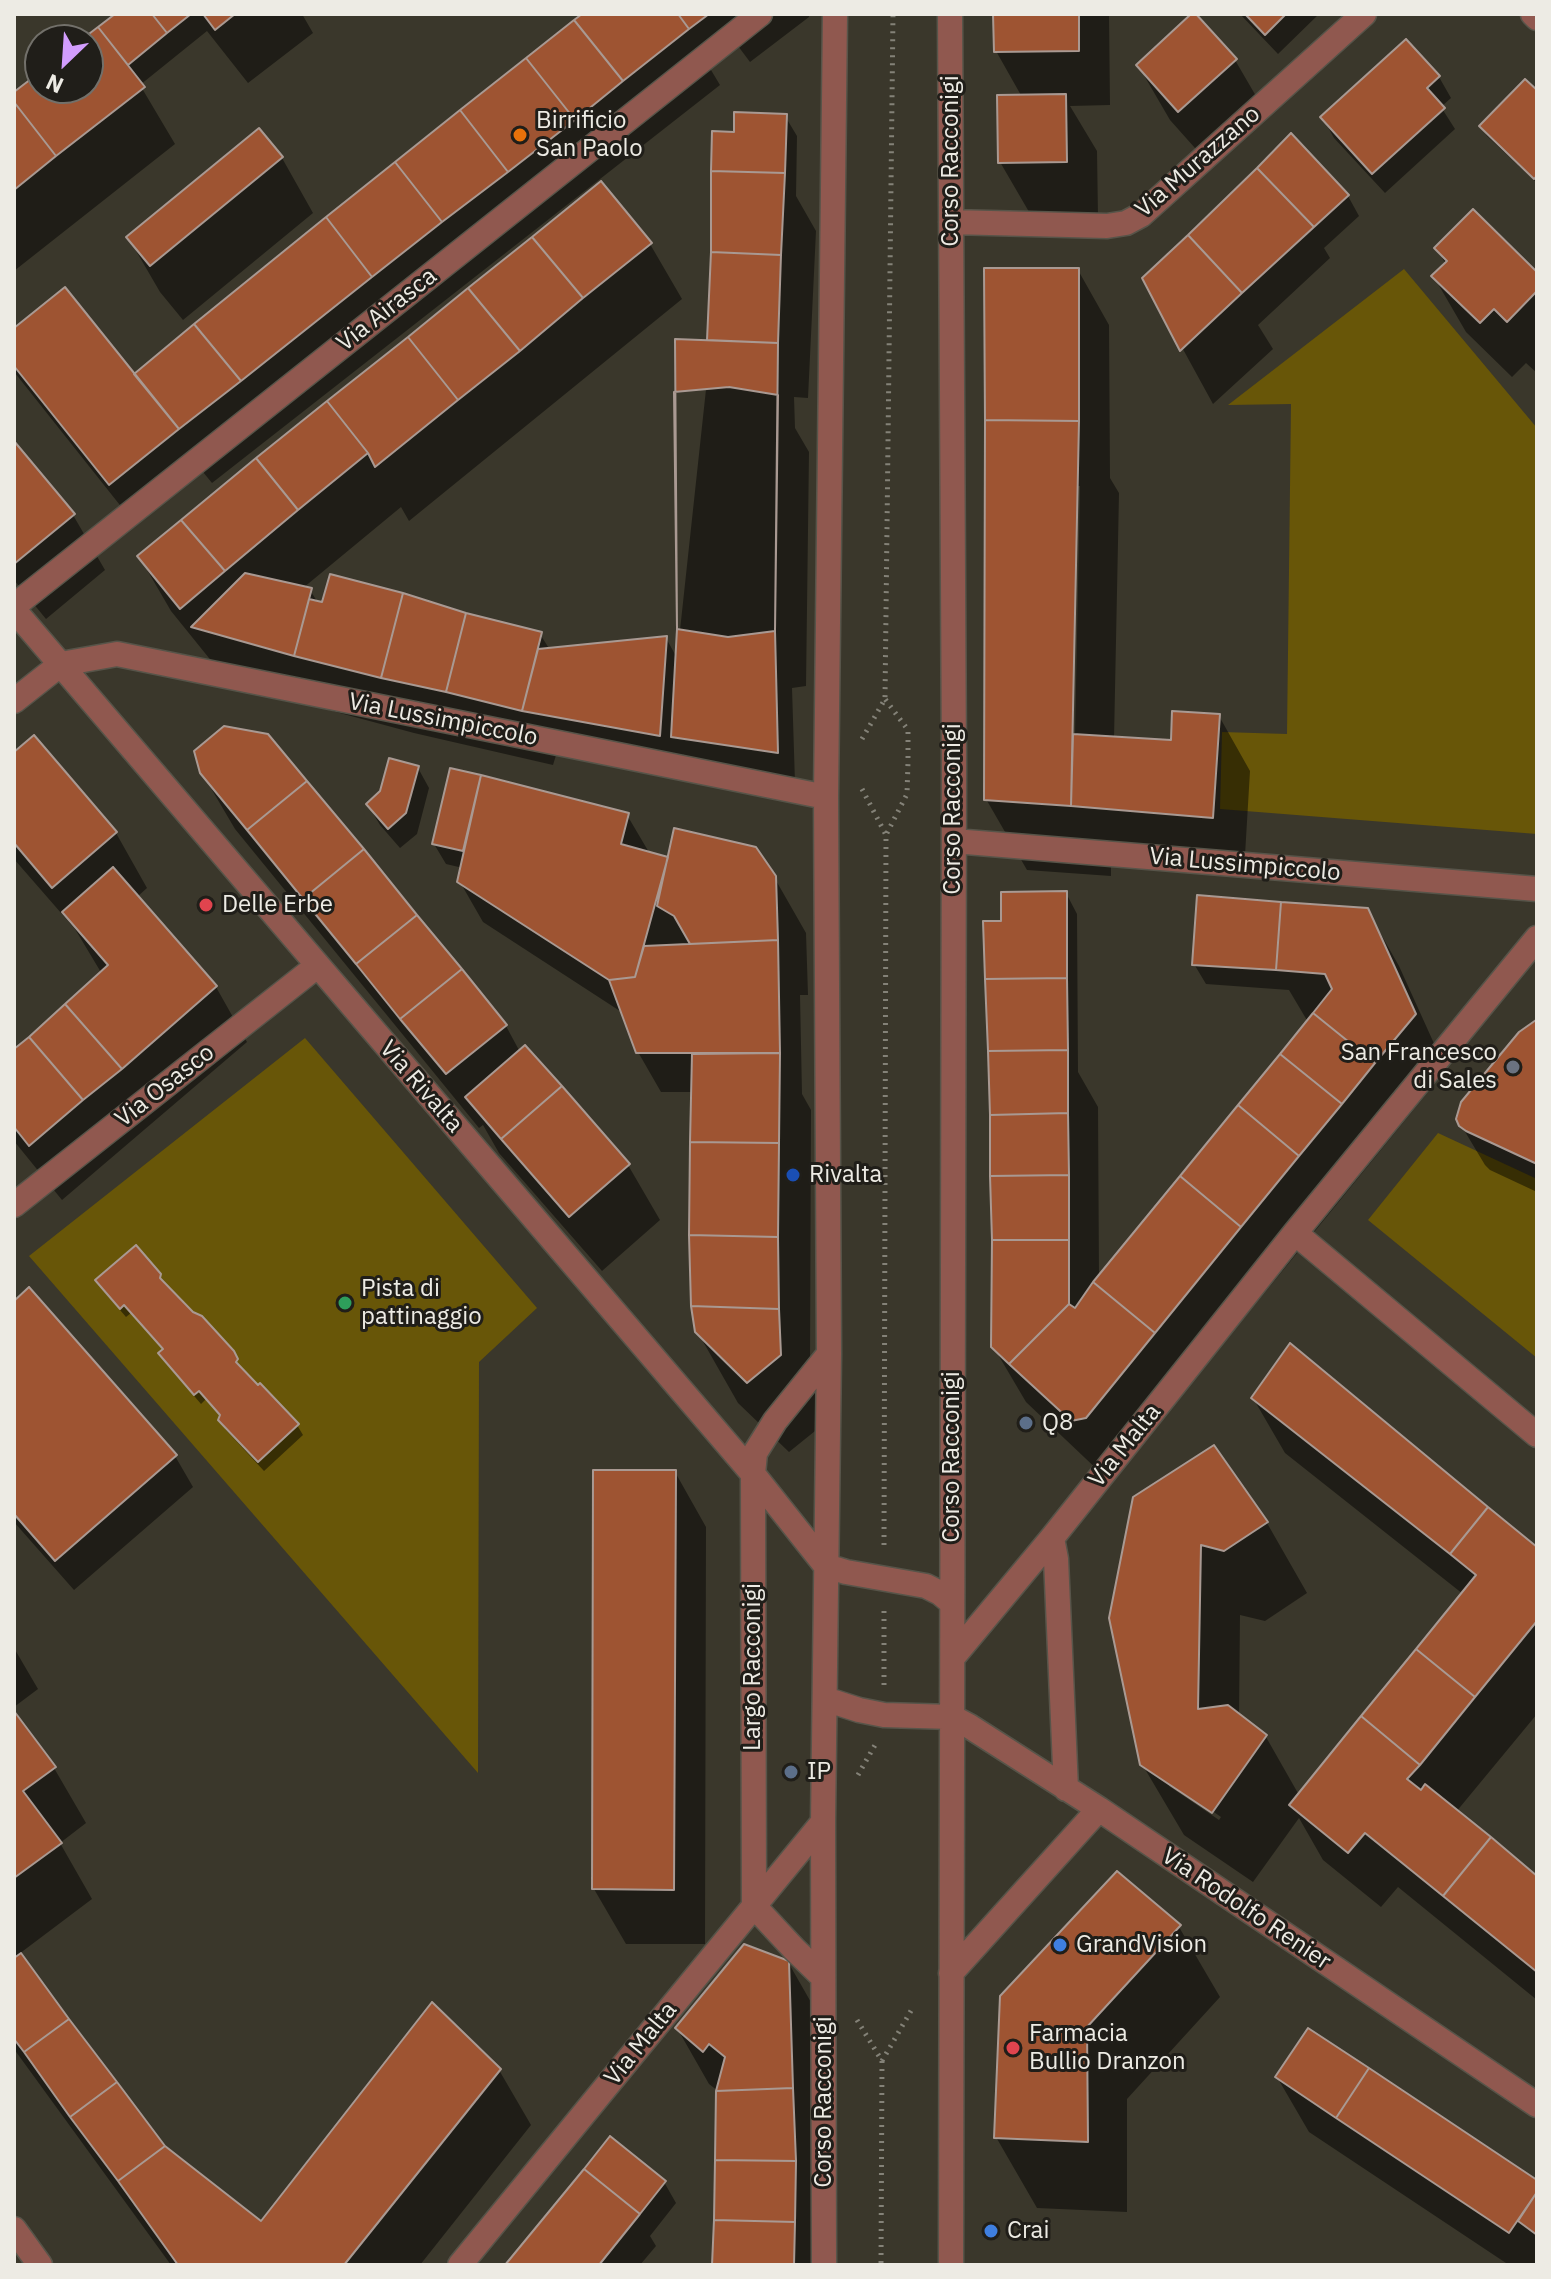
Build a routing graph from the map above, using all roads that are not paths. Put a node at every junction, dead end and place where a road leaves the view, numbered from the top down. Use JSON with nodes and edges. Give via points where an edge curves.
{"nodes":[{"id":1,"x":760,"y":14,"type":"edge"},
{"id":2,"x":835,"y":14,"type":"edge"},
{"id":3,"x":950,"y":14,"type":"edge"},
{"id":4,"x":1364,"y":14,"type":"edge"},
{"id":5,"x":951,"y":222,"type":"junction"},
{"id":6,"x":14,"y":608,"type":"edge"},
{"id":7,"x":61,"y":664,"type":"junction"},
{"id":8,"x":14,"y":701,"type":"edge"},
{"id":9,"x":826,"y":797,"type":"junction"},
{"id":10,"x":954,"y":841,"type":"junction"},
{"id":11,"x":1537,"y":889,"type":"edge"},
{"id":12,"x":1537,"y":938,"type":"edge"},
{"id":13,"x":317,"y":966,"type":"junction"},
{"id":14,"x":14,"y":1205,"type":"edge"},
{"id":15,"x":1295,"y":1233,"type":"junction"},
{"id":16,"x":829,"y":1354,"type":"junction"},
{"id":17,"x":1537,"y":1435,"type":"edge"},
{"id":18,"x":753,"y":1474,"type":"junction"},
{"id":19,"x":1052,"y":1538,"type":"junction"},
{"id":20,"x":826,"y":1566,"type":"junction"},
{"id":21,"x":952,"y":1603,"type":"junction"},
{"id":22,"x":953,"y":1657,"type":"junction"},
{"id":23,"x":825,"y":1699,"type":"junction"},
{"id":24,"x":952,"y":1717,"type":"junction"},
{"id":25,"x":1066,"y":1789,"type":"junction"},
{"id":26,"x":1099,"y":1809,"type":"junction"},
{"id":27,"x":823,"y":1822,"type":"junction"},
{"id":28,"x":754,"y":1906,"type":"junction"},
{"id":29,"x":951,"y":1973,"type":"junction"},
{"id":30,"x":823,"y":1977,"type":"junction"},
{"id":31,"x":1537,"y":2105,"type":"edge"},
{"id":32,"x":14,"y":2229,"type":"edge"},
{"id":33,"x":40,"y":2265,"type":"edge"},
{"id":34,"x":460,"y":2265,"type":"edge"},
{"id":35,"x":824,"y":2265,"type":"edge"},
{"id":36,"x":951,"y":2265,"type":"edge"}],
"edges":[{"from":1,"to":6,"type":"street","name":"Via Airasca"},
{"from":2,"to":9,"type":"street","name":"Corso Racconigi"},
{"from":3,"to":5,"type":"street","name":"Corso Racconigi"},
{"from":4,"to":5,"type":"street","name":"Via Murazzano","via":[[1126,223]]},
{"from":5,"to":10,"type":"street","name":"Corso Racconigi"},
{"from":6,"to":7,"type":"street","name":"Via Rivalta"},
{"from":7,"to":8,"type":"street"},
{"from":7,"to":9,"type":"street","name":"Via Lussimpiccolo","via":[[117,654]]},
{"from":7,"to":13,"type":"street","name":"Via Rivalta"},
{"from":9,"to":16,"type":"street","name":"Corso Racconigi"},
{"from":10,"to":11,"type":"street","name":"Via Lussimpiccolo"},
{"from":10,"to":21,"type":"street","name":"Corso Racconigi"},
{"from":12,"to":15,"type":"street","name":"Via Malta"},
{"from":13,"to":14,"type":"street","name":"Via Osasco"},
{"from":13,"to":18,"type":"street","name":"Via Rivalta"},
{"from":15,"to":17,"type":"street"},
{"from":15,"to":19,"type":"street","name":"Via Malta"},
{"from":16,"to":18,"type":"street","name":"Largo Racconigi","via":[[775,1421],[755,1453]]},
{"from":16,"to":20,"type":"street","name":"Corso Racconigi"},
{"from":18,"to":20,"type":"street","name":"Via Rivalta"},
{"from":18,"to":28,"type":"street","name":"Largo Racconigi"},
{"from":19,"to":22,"type":"street","name":"Via Malta"},
{"from":19,"to":25,"type":"street"},
{"from":20,"to":21,"type":"street","via":[[926,1586]]},
{"from":20,"to":23,"type":"street","name":"Corso Racconigi"},
{"from":21,"to":22,"type":"street","name":"Corso Racconigi"},
{"from":22,"to":24,"type":"street","name":"Corso Racconigi"},
{"from":23,"to":24,"type":"street","via":[[884,1715]]},
{"from":23,"to":27,"type":"street","name":"Corso Racconigi"},
{"from":24,"to":25,"type":"street","name":"Via Rodolfo Renier"},
{"from":24,"to":29,"type":"street","name":"Corso Racconigi"},
{"from":25,"to":26,"type":"street","name":"Via Rodolfo Renier"},
{"from":26,"to":29,"type":"street"},
{"from":26,"to":31,"type":"street","name":"Via Rodolfo Renier"},
{"from":27,"to":28,"type":"street","name":"Via Malta"},
{"from":27,"to":30,"type":"street","name":"Corso Racconigi"},
{"from":28,"to":30,"type":"street"},
{"from":28,"to":34,"type":"street","name":"Via Malta"},
{"from":29,"to":36,"type":"street","name":"Corso Racconigi"},
{"from":30,"to":35,"type":"street","name":"Corso Racconigi"},
{"from":32,"to":33,"type":"street"}]}
